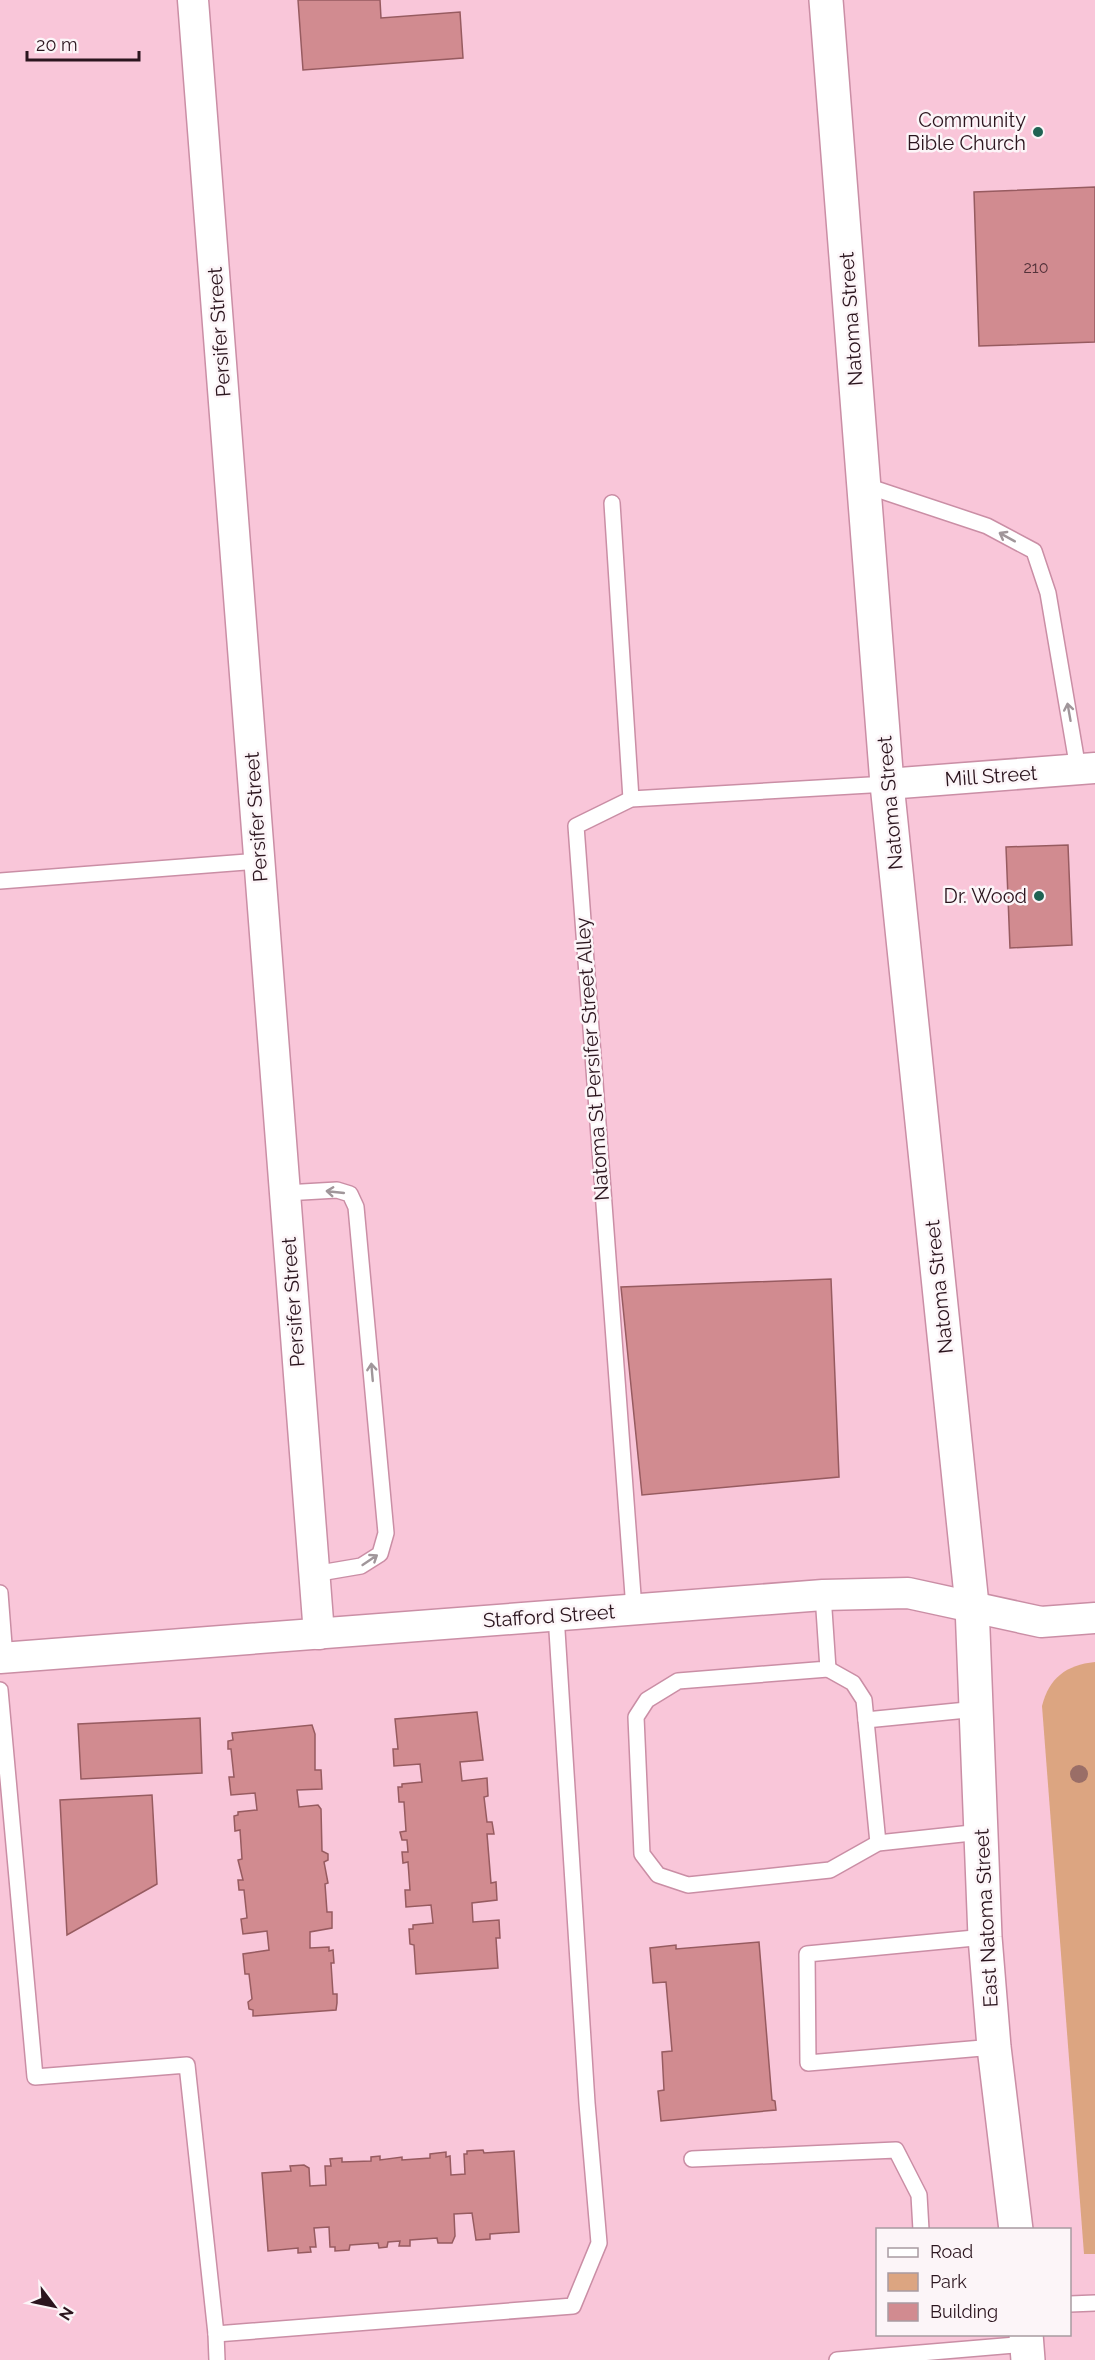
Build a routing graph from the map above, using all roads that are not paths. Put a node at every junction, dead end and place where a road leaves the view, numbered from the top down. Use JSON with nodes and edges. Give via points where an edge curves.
{"nodes":[{"id":1,"x":194,"y":0,"type":"edge"},
{"id":2,"x":826,"y":0,"type":"edge"},
{"id":3,"x":864,"y":485,"type":"junction"},
{"id":4,"x":612,"y":503,"type":"dead end"},
{"id":5,"x":1087,"y":769,"type":"edge"},
{"id":6,"x":887,"y":784,"type":"junction"},
{"id":7,"x":631,"y":799,"type":"junction"},
{"id":8,"x":260,"y":861,"type":"junction"},
{"id":9,"x":0,"y":881,"type":"edge"},
{"id":10,"x":285,"y":1193,"type":"junction"},
{"id":11,"x":314,"y":1574,"type":"junction"},
{"id":12,"x":0,"y":1593,"type":"edge"},
{"id":13,"x":823,"y":1595,"type":"junction"},
{"id":14,"x":972,"y":1605,"type":"junction"},
{"id":15,"x":634,"y":1609,"type":"junction"},
{"id":16,"x":556,"y":1615,"type":"junction"},
{"id":17,"x":1095,"y":1618,"type":"edge"},
{"id":18,"x":319,"y":1634,"type":"junction"},
{"id":19,"x":3,"y":1658,"type":"edge"},
{"id":20,"x":828,"y":1669,"type":"junction"},
{"id":21,"x":0,"y":1690,"type":"edge"},
{"id":22,"x":977,"y":1709,"type":"junction"},
{"id":23,"x":866,"y":1720,"type":"junction"},
{"id":24,"x":981,"y":1832,"type":"junction"},
{"id":25,"x":878,"y":1843,"type":"junction"},
{"id":26,"x":986,"y":1937,"type":"junction"},
{"id":27,"x":994,"y":2047,"type":"junction"},
{"id":28,"x":692,"y":2159,"type":"dead end"},
{"id":29,"x":921,"y":2228,"type":"edge"},
{"id":30,"x":1016,"y":2228,"type":"edge"},
{"id":31,"x":1095,"y":2303,"type":"edge"},
{"id":32,"x":1071,"y":2304,"type":"edge"},
{"id":33,"x":216,"y":2334,"type":"junction"},
{"id":34,"x":1027,"y":2346,"type":"edge"},
{"id":35,"x":909,"y":2358,"type":"edge"},
{"id":36,"x":217,"y":2360,"type":"edge"},
{"id":37,"x":837,"y":2360,"type":"edge"}],
"edges":[{"from":1,"to":8,"type":"street","name":"Persifer Street"},
{"from":2,"to":3,"type":"main road","name":"Natoma Street"},
{"from":5,"to":3,"type":"lane","one_way":true,"via":[[1048,593],[1034,551],[987,526]]},
{"from":3,"to":6,"type":"main road","name":"Natoma Street"},
{"from":4,"to":7,"type":"lane"},
{"from":5,"to":6,"type":"street","name":"Mill Street"},
{"from":6,"to":7,"type":"lane","name":"Natoma St Persifer Street Alley"},
{"from":6,"to":14,"type":"main road","name":"Natoma Street"},
{"from":7,"to":15,"type":"lane","name":"Natoma St Persifer Street Alley","via":[[576,826]]},
{"from":8,"to":9,"type":"lane"},
{"from":8,"to":10,"type":"street","name":"Persifer Street"},
{"from":10,"to":11,"type":"street","name":"Persifer Street"},
{"from":11,"to":10,"type":"lane","one_way":true,"via":[[361,1566],[380,1554],[387,1533],[357,1207],[350,1194],[337,1190]]},
{"from":11,"to":18,"type":"street","name":"Persifer Street"},
{"from":12,"to":19,"type":"lane"},
{"from":13,"to":14,"type":"street","name":"Stafford Street","via":[[908,1593]]},
{"from":13,"to":15,"type":"street","name":"Stafford Street"},
{"from":13,"to":20,"type":"lane"},
{"from":14,"to":17,"type":"street","name":"Stafford Street","via":[[1041,1622]]},
{"from":14,"to":22,"type":"main road","name":"East Natoma Street"},
{"from":15,"to":16,"type":"street","name":"Stafford Street"},
{"from":16,"to":18,"type":"street","name":"Stafford Street"},
{"from":16,"to":33,"type":"lane","via":[[599,2243],[573,2306]]},
{"from":18,"to":19,"type":"street","name":"Stafford Street"},
{"from":20,"to":23,"type":"lane","via":[[853,1683],[864,1700]]},
{"from":20,"to":25,"type":"lane","via":[[678,1681],[647,1700],[636,1717],[642,1854],[658,1875],[688,1885],[830,1870]]},
{"from":21,"to":33,"type":"lane","via":[[35,2077],[187,2065]]},
{"from":22,"to":23,"type":"lane"},
{"from":22,"to":24,"type":"main road","name":"East Natoma Street"},
{"from":23,"to":25,"type":"lane"},
{"from":24,"to":25,"type":"lane"},
{"from":24,"to":26,"type":"main road","name":"East Natoma Street"},
{"from":26,"to":27,"type":"main road","name":"East Natoma Street"},
{"from":26,"to":27,"type":"lane","via":[[807,1954],[808,2063]]},
{"from":27,"to":30,"type":"main road","name":"East Natoma Street"},
{"from":28,"to":29,"type":"lane","via":[[896,2150],[919,2195]]},
{"from":31,"to":32,"type":"lane"},
{"from":33,"to":36,"type":"lane"},
{"from":34,"to":35,"type":"lane"},
{"from":35,"to":37,"type":"lane"}]}
